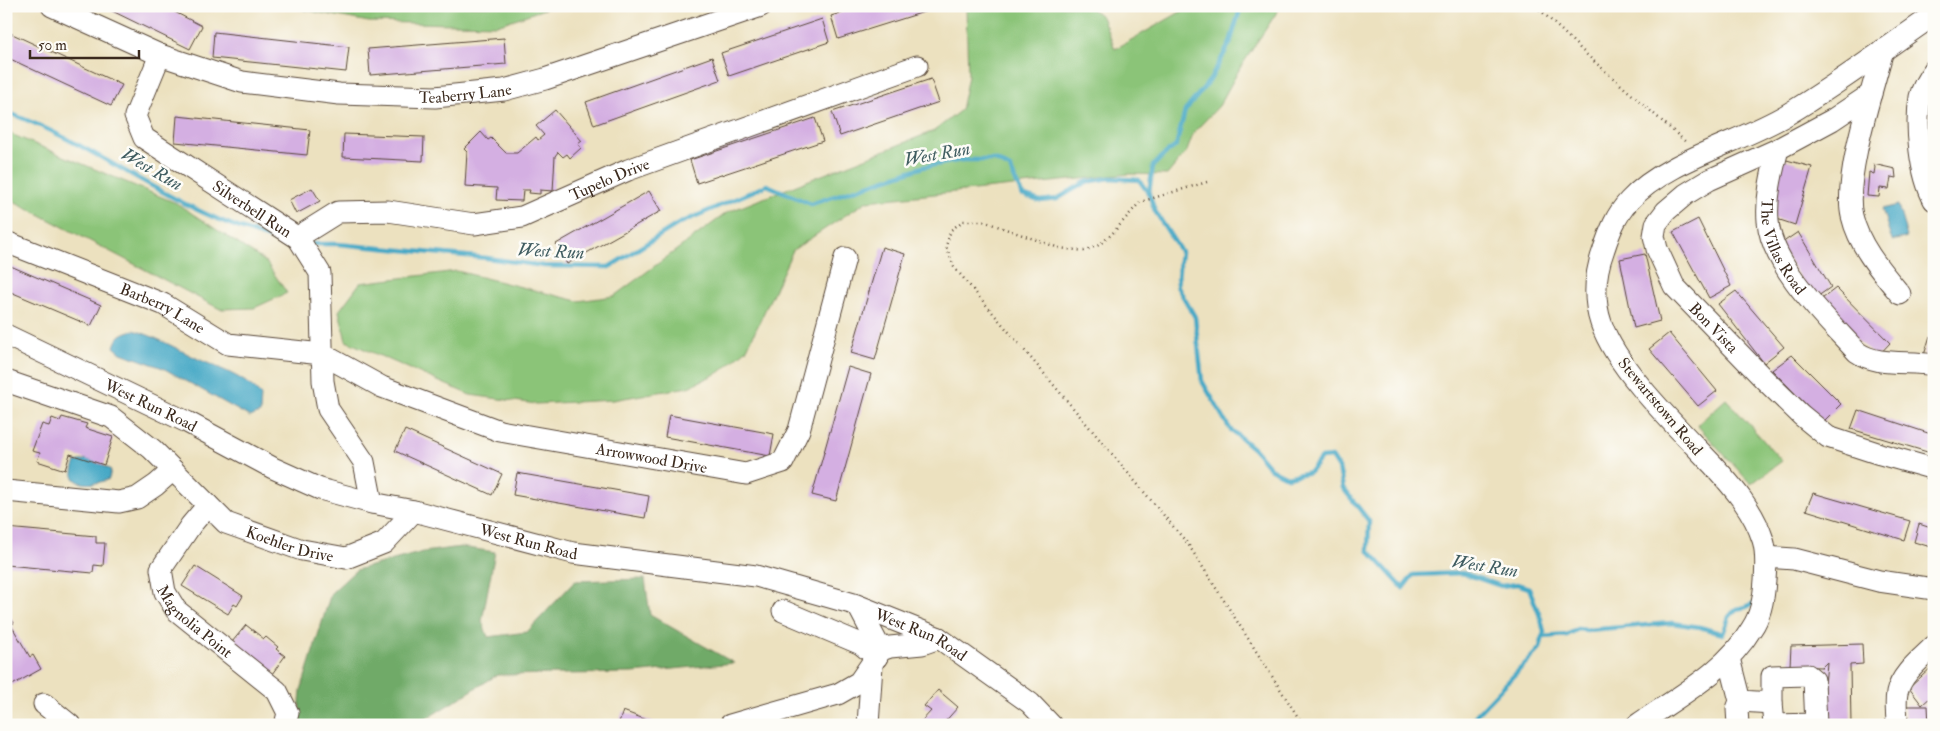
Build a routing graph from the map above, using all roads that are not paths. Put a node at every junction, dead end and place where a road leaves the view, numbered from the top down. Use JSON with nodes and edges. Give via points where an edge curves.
{"nodes":[{"id":1,"x":52,"y":6,"type":"edge"},
{"id":2,"x":761,"y":6,"type":"edge"},
{"id":3,"x":1934,"y":15,"type":"edge"},
{"id":4,"x":1883,"y":50,"type":"junction"},
{"id":5,"x":160,"y":55,"type":"junction"},
{"id":6,"x":917,"y":66,"type":"dead end"},
{"id":7,"x":1934,"y":70,"type":"edge"},
{"id":8,"x":1871,"y":94,"type":"junction"},
{"id":9,"x":1778,"y":149,"type":"junction"},
{"id":10,"x":1934,"y":200,"type":"edge"},
{"id":11,"x":298,"y":238,"type":"junction"},
{"id":12,"x":6,"y":242,"type":"edge"},
{"id":13,"x":845,"y":258,"type":"dead end"},
{"id":14,"x":1900,"y":294,"type":"dead end"},
{"id":15,"x":6,"y":335,"type":"edge"},
{"id":16,"x":322,"y":354,"type":"junction"},
{"id":17,"x":1934,"y":364,"type":"edge"},
{"id":18,"x":6,"y":381,"type":"edge"},
{"id":19,"x":1934,"y":469,"type":"edge"},
{"id":20,"x":173,"y":470,"type":"junction"},
{"id":21,"x":6,"y":491,"type":"edge"},
{"id":22,"x":372,"y":503,"type":"junction"},
{"id":23,"x":208,"y":505,"type":"junction"},
{"id":24,"x":414,"y":511,"type":"junction"},
{"id":25,"x":1766,"y":557,"type":"junction"},
{"id":26,"x":1934,"y":589,"type":"edge"},
{"id":27,"x":858,"y":606,"type":"junction"},
{"id":28,"x":783,"y":611,"type":"dead end"},
{"id":29,"x":939,"y":638,"type":"junction"},
{"id":30,"x":1934,"y":646,"type":"edge"},
{"id":31,"x":876,"y":657,"type":"junction"},
{"id":32,"x":1729,"y":658,"type":"junction"},
{"id":33,"x":1740,"y":702,"type":"junction"},
{"id":34,"x":1772,"y":703,"type":"junction"},
{"id":35,"x":44,"y":704,"type":"dead end"},
{"id":36,"x":1652,"y":721,"type":"edge"},
{"id":37,"x":1816,"y":724,"type":"edge"},
{"id":38,"x":70,"y":725,"type":"edge"},
{"id":39,"x":285,"y":725,"type":"edge"},
{"id":40,"x":730,"y":725,"type":"edge"},
{"id":41,"x":868,"y":725,"type":"edge"},
{"id":42,"x":1051,"y":725,"type":"edge"},
{"id":43,"x":1738,"y":725,"type":"edge"},
{"id":44,"x":1774,"y":725,"type":"edge"},
{"id":45,"x":1897,"y":725,"type":"edge"}],
"edges":[{"from":1,"to":5,"type":"street","name":"Teaberry Lane"},
{"from":2,"to":5,"type":"street","name":"Teaberry Lane","via":[[544,79],[504,90],[435,97],[338,94],[242,82]]},
{"from":3,"to":4,"type":"street","name":"Stewartstown Road"},
{"from":4,"to":8,"type":"street"},
{"from":4,"to":25,"type":"street","name":"Stewartstown Road","via":[[1788,114],[1645,186],[1615,219],[1598,264],[1597,304],[1608,339],[1649,395],[1731,485],[1758,527]]},
{"from":5,"to":11,"type":"street","name":"Silverbell Run","via":[[135,116],[144,138]]},
{"from":6,"to":11,"type":"street","name":"Tupelo Drive","via":[[628,170],[522,217],[474,224],[388,211],[338,212]]},
{"from":7,"to":10,"type":"street","via":[[1920,97],[1919,125],[1927,188]]},
{"from":8,"to":9,"type":"street","via":[[1832,120]]},
{"from":8,"to":14,"type":"street","via":[[1850,190],[1851,214],[1860,240]]},
{"from":9,"to":17,"type":"street","name":"The Villas Road","via":[[1768,202],[1768,222],[1779,256],[1802,290],[1864,357]]},
{"from":9,"to":19,"type":"street","name":"Bon Vista","via":[[1686,194],[1656,224],[1657,249],[1674,286],[1765,380],[1828,437]]},
{"from":11,"to":16,"type":"street","name":"Silverbell Run","via":[[320,273]]},
{"from":12,"to":16,"type":"street","name":"Barberry Lane","via":[[163,304],[228,344]]},
{"from":13,"to":16,"type":"street","name":"Arrowwood Drive","via":[[799,430],[783,462],[746,474],[500,431],[382,387]]},
{"from":15,"to":22,"type":"street","name":"West Run Road","via":[[187,422],[273,468],[320,489]]},
{"from":16,"to":22,"type":"street","name":"Silverbell Run","via":[[328,409],[364,462]]},
{"from":18,"to":20,"type":"street","name":"Koehler Drive","via":[[111,417]]},
{"from":20,"to":21,"type":"street","via":[[137,498],[119,502]]},
{"from":20,"to":23,"type":"street","name":"Koehler Drive"},
{"from":22,"to":24,"type":"street","name":"West Run Road"},
{"from":23,"to":24,"type":"street","name":"Koehler Drive","via":[[226,523],[302,550],[346,558],[384,543]]},
{"from":23,"to":39,"type":"street","name":"Magnolia Point","via":[[161,568],[165,592],[176,610],[277,691],[288,713]]},
{"from":24,"to":27,"type":"street","name":"West Run Road","via":[[574,553],[756,576]]},
{"from":25,"to":26,"type":"street","via":[[1794,559],[1879,581]]},
{"from":25,"to":32,"type":"street","name":"Stewartstown Road","via":[[1765,592],[1757,618]]},
{"from":27,"to":29,"type":"street","name":"West Run Road"},
{"from":27,"to":31,"type":"street"},
{"from":28,"to":31,"type":"street","via":[[861,644]]},
{"from":29,"to":31,"type":"street","via":[[922,644],[890,647]]},
{"from":29,"to":42,"type":"street","name":"West Run Road","via":[[1030,703]]},
{"from":30,"to":45,"type":"street","via":[[1900,684]]},
{"from":31,"to":40,"type":"street","via":[[858,682],[838,694]]},
{"from":31,"to":41,"type":"street"},
{"from":32,"to":33,"type":"street"},
{"from":32,"to":36,"type":"street","name":"Stewartstown Road"},
{"from":33,"to":34,"type":"street"},
{"from":33,"to":43,"type":"street","via":[[1736,709]]},
{"from":34,"to":37,"type":"street","via":[[1772,676],[1808,675],[1814,680]]},
{"from":34,"to":44,"type":"street"},
{"from":35,"to":38,"type":"street"},
{"from":37,"to":44,"type":"street"}]}
